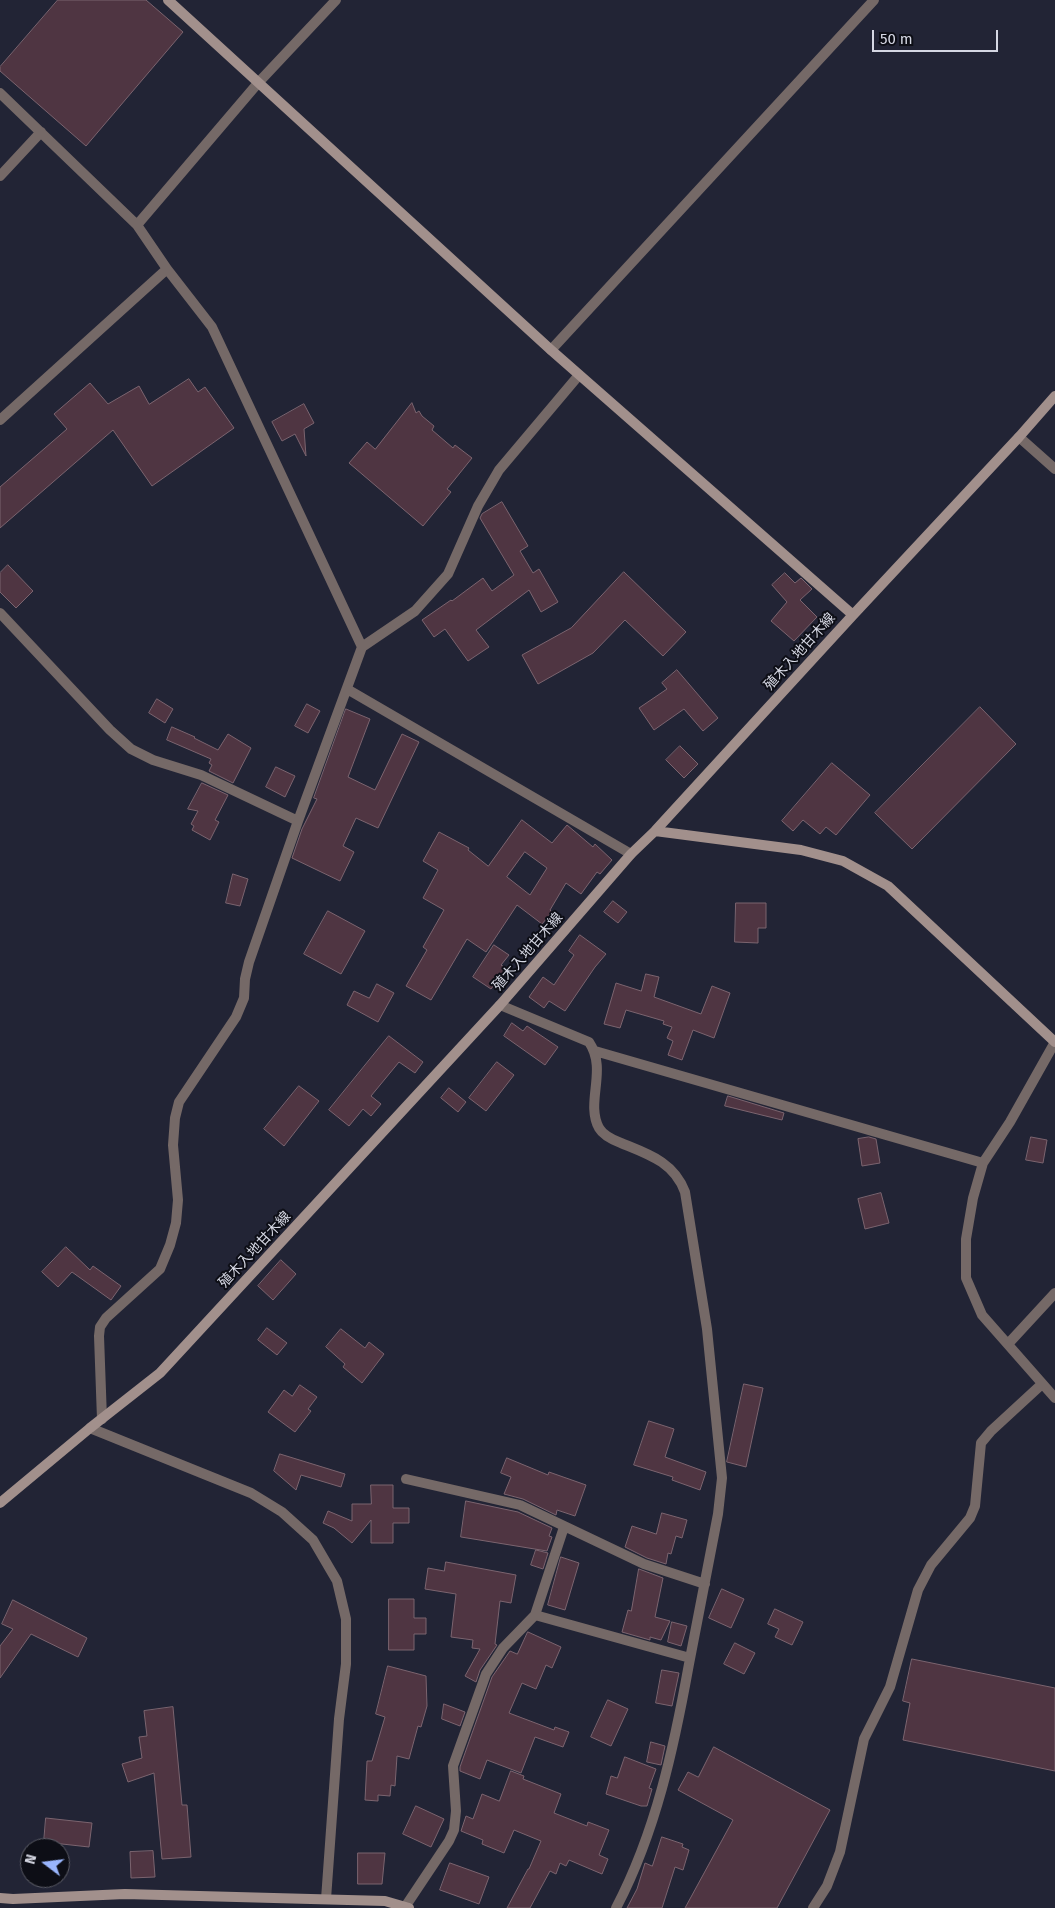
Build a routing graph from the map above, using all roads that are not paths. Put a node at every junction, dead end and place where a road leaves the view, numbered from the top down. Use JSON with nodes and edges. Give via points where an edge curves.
{"nodes":[{"id":1,"x":168,"y":0,"type":"edge"},
{"id":2,"x":336,"y":0,"type":"edge"},
{"id":3,"x":874,"y":0,"type":"edge"},
{"id":4,"x":258,"y":83,"type":"junction"},
{"id":5,"x":0,"y":93,"type":"edge"},
{"id":6,"x":42,"y":132,"type":"junction"},
{"id":7,"x":0,"y":176,"type":"edge"},
{"id":8,"x":137,"y":225,"type":"junction"},
{"id":9,"x":167,"y":269,"type":"junction"},
{"id":10,"x":551,"y":350,"type":"junction"},
{"id":11,"x":579,"y":375,"type":"junction"},
{"id":12,"x":1055,"y":396,"type":"edge"},
{"id":13,"x":0,"y":420,"type":"edge"},
{"id":14,"x":1019,"y":437,"type":"junction"},
{"id":15,"x":1055,"y":469,"type":"edge"},
{"id":16,"x":0,"y":613,"type":"edge"},
{"id":17,"x":853,"y":615,"type":"junction"},
{"id":18,"x":362,"y":647,"type":"junction"},
{"id":19,"x":346,"y":689,"type":"junction"},
{"id":20,"x":298,"y":821,"type":"junction"},
{"id":21,"x":655,"y":831,"type":"junction"},
{"id":22,"x":631,"y":854,"type":"junction"},
{"id":23,"x":500,"y":1005,"type":"junction"},
{"id":24,"x":1055,"y":1042,"type":"edge"},
{"id":25,"x":595,"y":1051,"type":"junction"},
{"id":26,"x":983,"y":1163,"type":"junction"},
{"id":27,"x":1055,"y":1293,"type":"edge"},
{"id":28,"x":1008,"y":1344,"type":"junction"},
{"id":29,"x":1042,"y":1384,"type":"junction"},
{"id":30,"x":1055,"y":1398,"type":"edge"},
{"id":31,"x":102,"y":1419,"type":"junction"},
{"id":32,"x":90,"y":1428,"type":"junction"},
{"id":33,"x":406,"y":1479,"type":"dead end"},
{"id":34,"x":0,"y":1503,"type":"edge"},
{"id":35,"x":564,"y":1526,"type":"junction"},
{"id":36,"x":704,"y":1584,"type":"junction"},
{"id":37,"x":534,"y":1615,"type":"junction"},
{"id":38,"x":690,"y":1658,"type":"junction"},
{"id":39,"x":0,"y":1898,"type":"edge"},
{"id":40,"x":326,"y":1899,"type":"junction"},
{"id":41,"x":407,"y":1907,"type":"edge"},
{"id":42,"x":616,"y":1908,"type":"edge"},
{"id":43,"x":814,"y":1908,"type":"edge"}],
"edges":[{"from":1,"to":4,"type":"street"},
{"from":2,"to":4,"type":"street"},
{"from":3,"to":10,"type":"street"},
{"from":4,"to":8,"type":"street"},
{"from":4,"to":10,"type":"street"},
{"from":5,"to":6,"type":"street"},
{"from":6,"to":7,"type":"street"},
{"from":6,"to":8,"type":"street"},
{"from":8,"to":9,"type":"street"},
{"from":9,"to":13,"type":"street"},
{"from":9,"to":18,"type":"street","via":[[212,327]]},
{"from":10,"to":11,"type":"street"},
{"from":11,"to":17,"type":"street"},
{"from":11,"to":18,"type":"street","via":[[499,470],[478,506],[448,574],[415,611]]},
{"from":12,"to":14,"type":"street","name":"殖木入地甘木線"},
{"from":14,"to":15,"type":"street"},
{"from":14,"to":17,"type":"street","name":"殖木入地甘木線"},
{"from":16,"to":20,"type":"street","via":[[131,749],[152,760],[201,775]]},
{"from":17,"to":21,"type":"street","name":"殖木入地甘木線"},
{"from":18,"to":19,"type":"street"},
{"from":19,"to":20,"type":"street"},
{"from":19,"to":22,"type":"street"},
{"from":20,"to":31,"type":"street","via":[[249,962],[244,998],[179,1102],[173,1145],[178,1200],[170,1245],[160,1269],[100,1327]]},
{"from":21,"to":22,"type":"street","name":"殖木入地甘木線"},
{"from":21,"to":24,"type":"street","via":[[800,850],[843,861],[888,886]]},
{"from":22,"to":23,"type":"street","name":"殖木入地甘木線"},
{"from":23,"to":25,"type":"street","via":[[590,1042]]},
{"from":23,"to":31,"type":"street","name":"殖木入地甘木線","via":[[160,1373]]},
{"from":24,"to":26,"type":"street"},
{"from":25,"to":26,"type":"street"},
{"from":25,"to":36,"type":"street","via":[[598,1068],[594,1115],[600,1129],[613,1139],[666,1164],[680,1179],[685,1192],[706,1330],[722,1478]]},
{"from":26,"to":28,"type":"street","via":[[966,1239],[966,1278],[982,1315]]},
{"from":27,"to":28,"type":"street"},
{"from":28,"to":29,"type":"street"},
{"from":29,"to":30,"type":"street"},
{"from":29,"to":43,"type":"street","via":[[981,1443],[975,1506],[970,1518],[932,1565],[918,1590],[890,1687],[864,1739],[840,1852],[827,1886]]},
{"from":31,"to":32,"type":"street","name":"殖木入地甘木線"},
{"from":32,"to":34,"type":"street","name":"殖木入地甘木線"},
{"from":32,"to":40,"type":"street","via":[[251,1493],[282,1512],[313,1540],[337,1581],[346,1619],[346,1664]]},
{"from":33,"to":35,"type":"street","via":[[520,1505]]},
{"from":35,"to":36,"type":"street","via":[[644,1564]]},
{"from":35,"to":37,"type":"street"},
{"from":36,"to":38,"type":"street"},
{"from":37,"to":38,"type":"street"},
{"from":37,"to":41,"type":"street","via":[[503,1648],[486,1674],[453,1766],[454,1830]]},
{"from":38,"to":42,"type":"street","via":[[676,1736],[651,1825],[629,1884]]},
{"from":39,"to":40,"type":"street","via":[[126,1894]]},
{"from":40,"to":41,"type":"street","via":[[386,1901]]}]}
